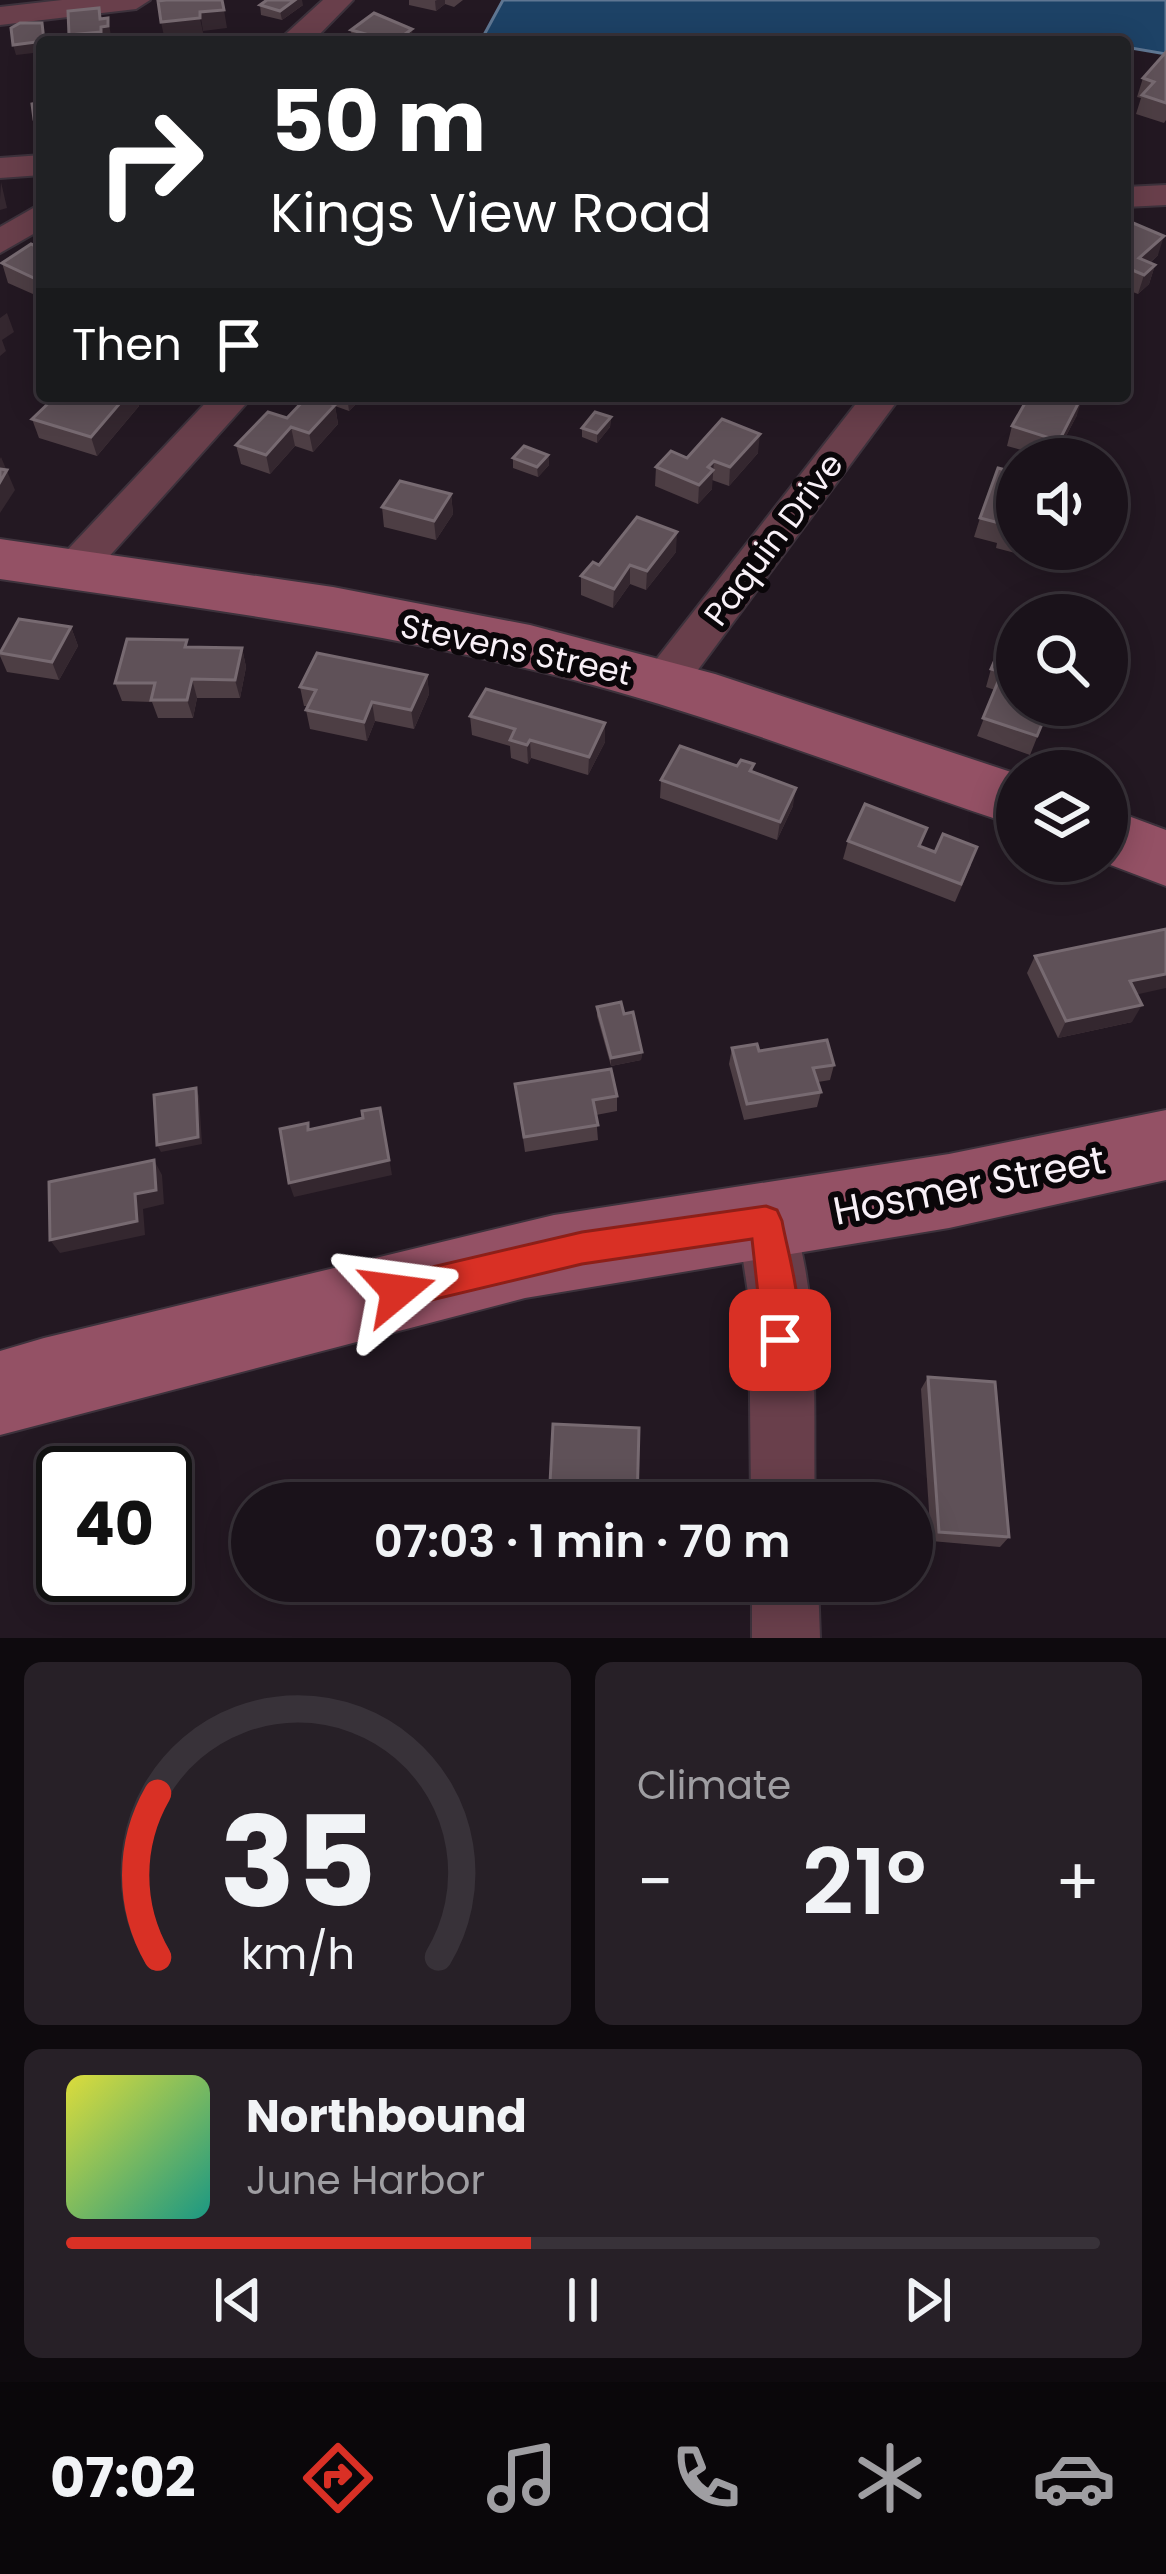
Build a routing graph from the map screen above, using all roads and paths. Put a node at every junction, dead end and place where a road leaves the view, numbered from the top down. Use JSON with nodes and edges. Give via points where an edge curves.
{"nodes":[{"id":1,"x":136,"y":0,"type":"edge"},
{"id":2,"x":338,"y":0,"type":"edge"},
{"id":3,"x":0,"y":16,"type":"edge"},
{"id":4,"x":301,"y":36,"type":"edge"},
{"id":5,"x":36,"y":165,"type":"edge"},
{"id":6,"x":0,"y":168,"type":"edge"},
{"id":7,"x":1166,"y":195,"type":"edge"},
{"id":8,"x":1131,"y":197,"type":"edge"},
{"id":9,"x":36,"y":217,"type":"edge"},
{"id":10,"x":0,"y":243,"type":"edge"},
{"id":11,"x":228,"y":402,"type":"edge"},
{"id":12,"x":877,"y":402,"type":"edge"},
{"id":13,"x":0,"y":560,"type":"edge"},
{"id":14,"x":73,"y":570,"type":"junction"},
{"id":15,"x":664,"y":682,"type":"junction"},
{"id":16,"x":996,"y":793,"type":"edge"},
{"id":17,"x":1128,"y":844,"type":"edge"},
{"id":18,"x":1166,"y":859,"type":"edge"},
{"id":19,"x":1166,"y":1145,"type":"edge"},
{"id":20,"x":766,"y":1221,"type":"junction"},
{"id":21,"x":0,"y":1393,"type":"edge"},
{"id":22,"x":783,"y":1482,"type":"edge"},
{"id":23,"x":785,"y":1602,"type":"edge"},
{"id":24,"x":786,"y":1638,"type":"edge"}],
"edges":[{"from":1,"to":3,"type":"street"},
{"from":2,"to":4,"type":"street"},
{"from":5,"to":6,"type":"street"},
{"from":7,"to":8,"type":"street"},
{"from":9,"to":10,"type":"street"},
{"from":11,"to":14,"type":"street"},
{"from":12,"to":15,"type":"street","name":"Paquin Drive"},
{"from":13,"to":14,"type":"street","name":"Stevens Street"},
{"from":14,"to":15,"type":"street","name":"Stevens Street","via":[[524,645]]},
{"from":15,"to":16,"type":"street","name":"Stevens Street"},
{"from":17,"to":18,"type":"street"},
{"from":19,"to":20,"type":"street","name":"Hosmer Street","via":[[1025,1179]]},
{"from":20,"to":21,"type":"street","name":"Hosmer Street","via":[[468,1271]]},
{"from":20,"to":22,"type":"street","via":[[779,1299]]},
{"from":23,"to":24,"type":"street"}]}
